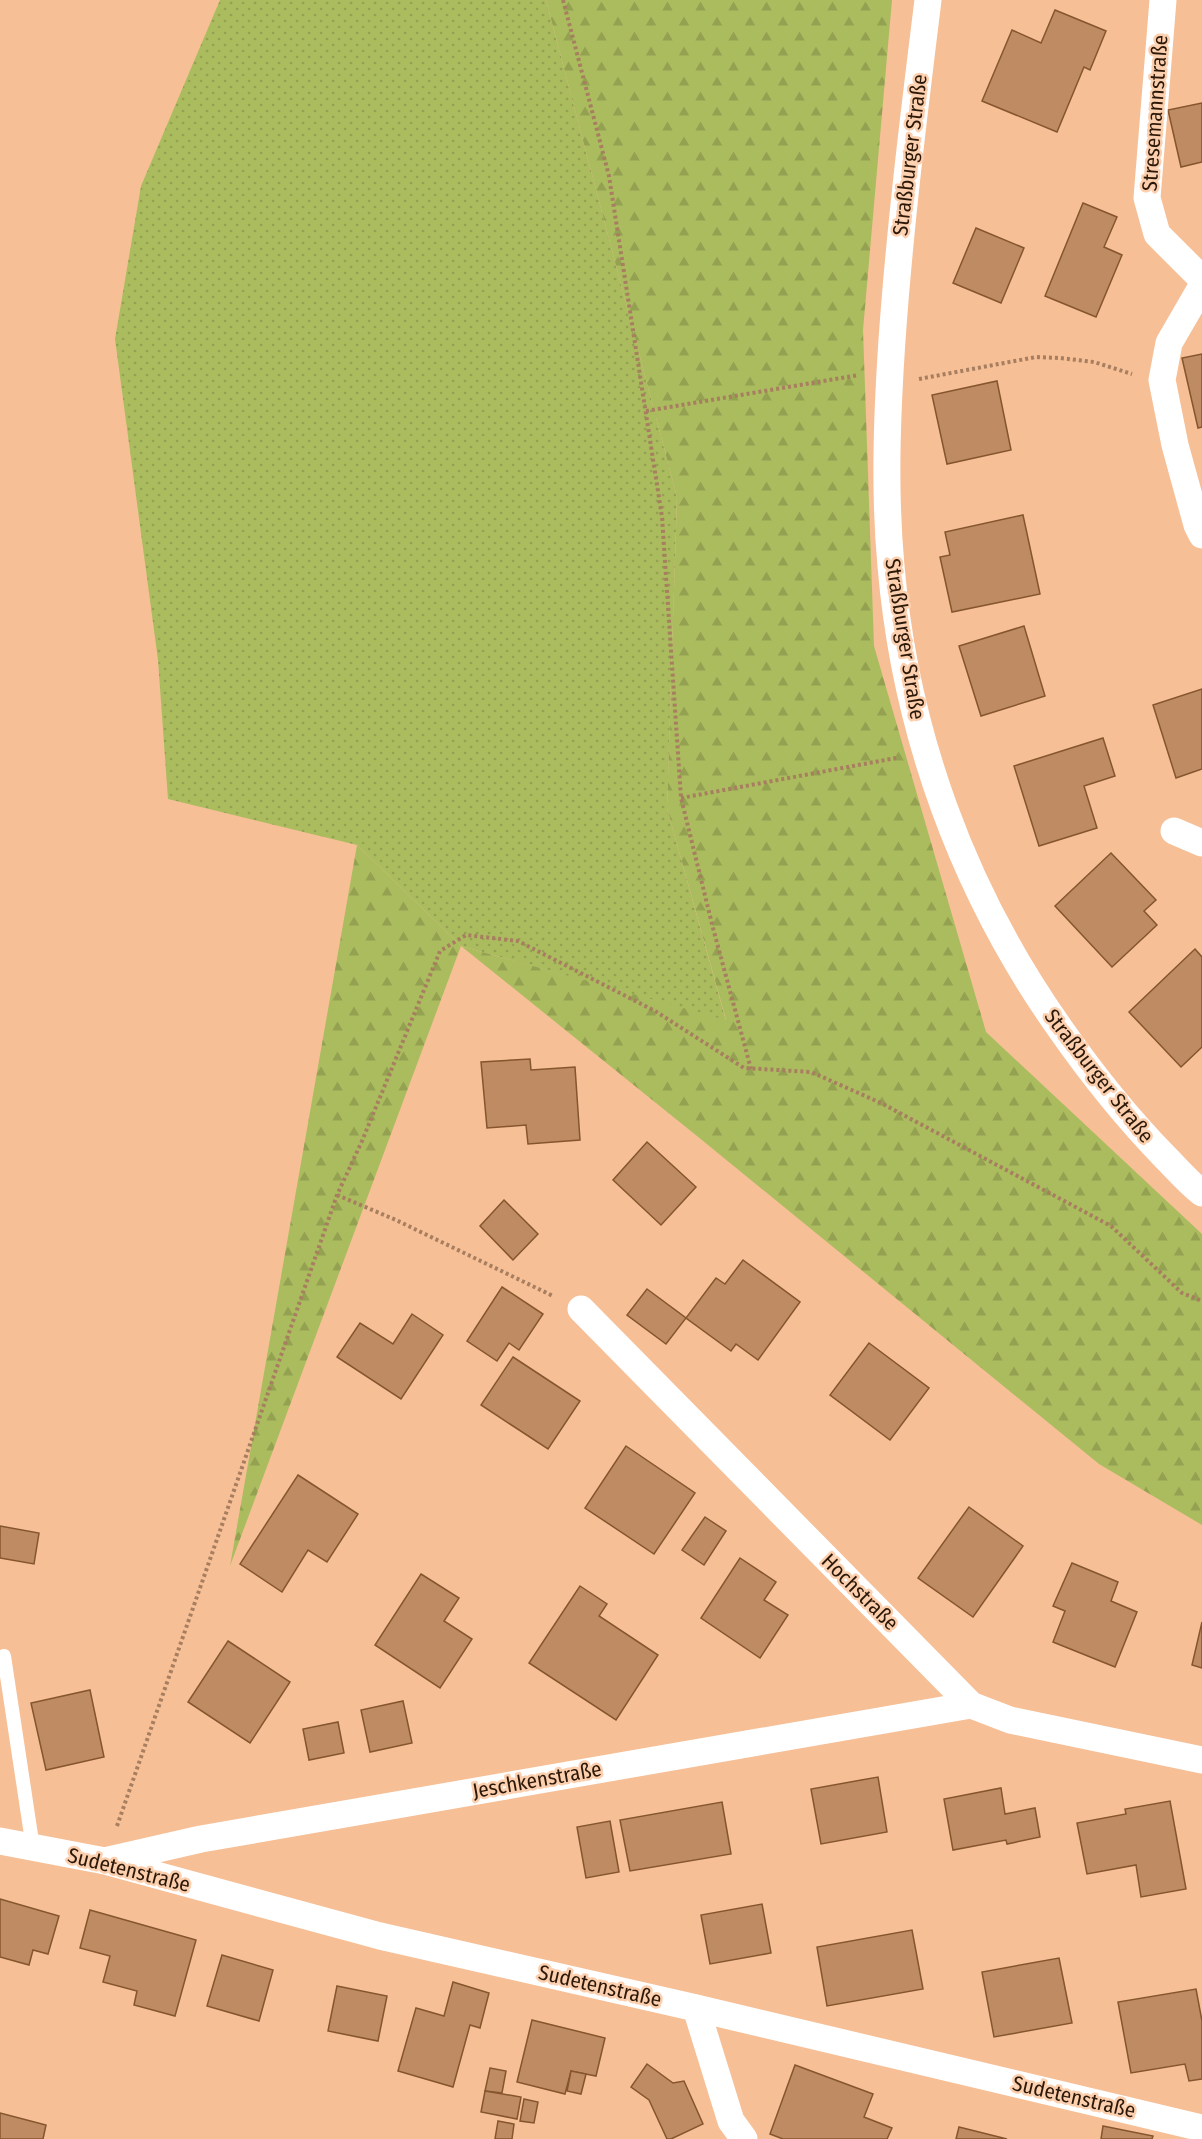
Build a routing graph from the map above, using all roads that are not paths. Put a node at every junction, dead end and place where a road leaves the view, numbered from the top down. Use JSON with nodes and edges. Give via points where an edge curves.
{"nodes":[{"id":1,"x":928,"y":0,"type":"edge"},
{"id":2,"x":1163,"y":0,"type":"edge"},
{"id":3,"x":1202,"y":279,"type":"edge"},
{"id":4,"x":1202,"y":286,"type":"edge"},
{"id":5,"x":1202,"y":535,"type":"edge"},
{"id":6,"x":1174,"y":831,"type":"dead end"},
{"id":7,"x":1202,"y":843,"type":"edge"},
{"id":8,"x":1202,"y":1193,"type":"edge"},
{"id":9,"x":581,"y":1309,"type":"road end"},
{"id":10,"x":4,"y":1656,"type":"dead end"},
{"id":11,"x":971,"y":1705,"type":"junction"},
{"id":12,"x":1202,"y":1760,"type":"edge"},
{"id":13,"x":0,"y":1841,"type":"edge"},
{"id":14,"x":33,"y":1848,"type":"junction"},
{"id":15,"x":105,"y":1861,"type":"junction"},
{"id":16,"x":696,"y":2008,"type":"junction"},
{"id":17,"x":1202,"y":2128,"type":"edge"},
{"id":18,"x":744,"y":2139,"type":"edge"}],
"edges":[{"from":1,"to":8,"type":"street","name":"Straßburger Straße","via":[[897,269],[890,370],[888,497],[891,566],[904,659],[924,751],[969,870],[999,934],[1042,1004],[1142,1132]]},
{"from":2,"to":3,"type":"street","name":"Stresemannstraße","via":[[1147,198],[1157,234]]},
{"from":4,"to":5,"type":"street","via":[[1169,343],[1162,380],[1175,445]]},
{"from":6,"to":7,"type":"street"},
{"from":9,"to":11,"type":"street","name":"Hochstraße"},
{"from":10,"to":14,"type":"lane"},
{"from":11,"to":12,"type":"street","name":"Hochstraße","via":[[1010,1720]]},
{"from":11,"to":15,"type":"street","name":"Jeschkenstraße","via":[[201,1839]]},
{"from":13,"to":14,"type":"street","name":"Sudetenstraße"},
{"from":14,"to":15,"type":"street","name":"Sudetenstraße"},
{"from":15,"to":16,"type":"street","name":"Sudetenstraße","via":[[380,1936]]},
{"from":16,"to":17,"type":"street","name":"Sudetenstraße"},
{"from":16,"to":18,"type":"street","via":[[731,2121]]}]}
